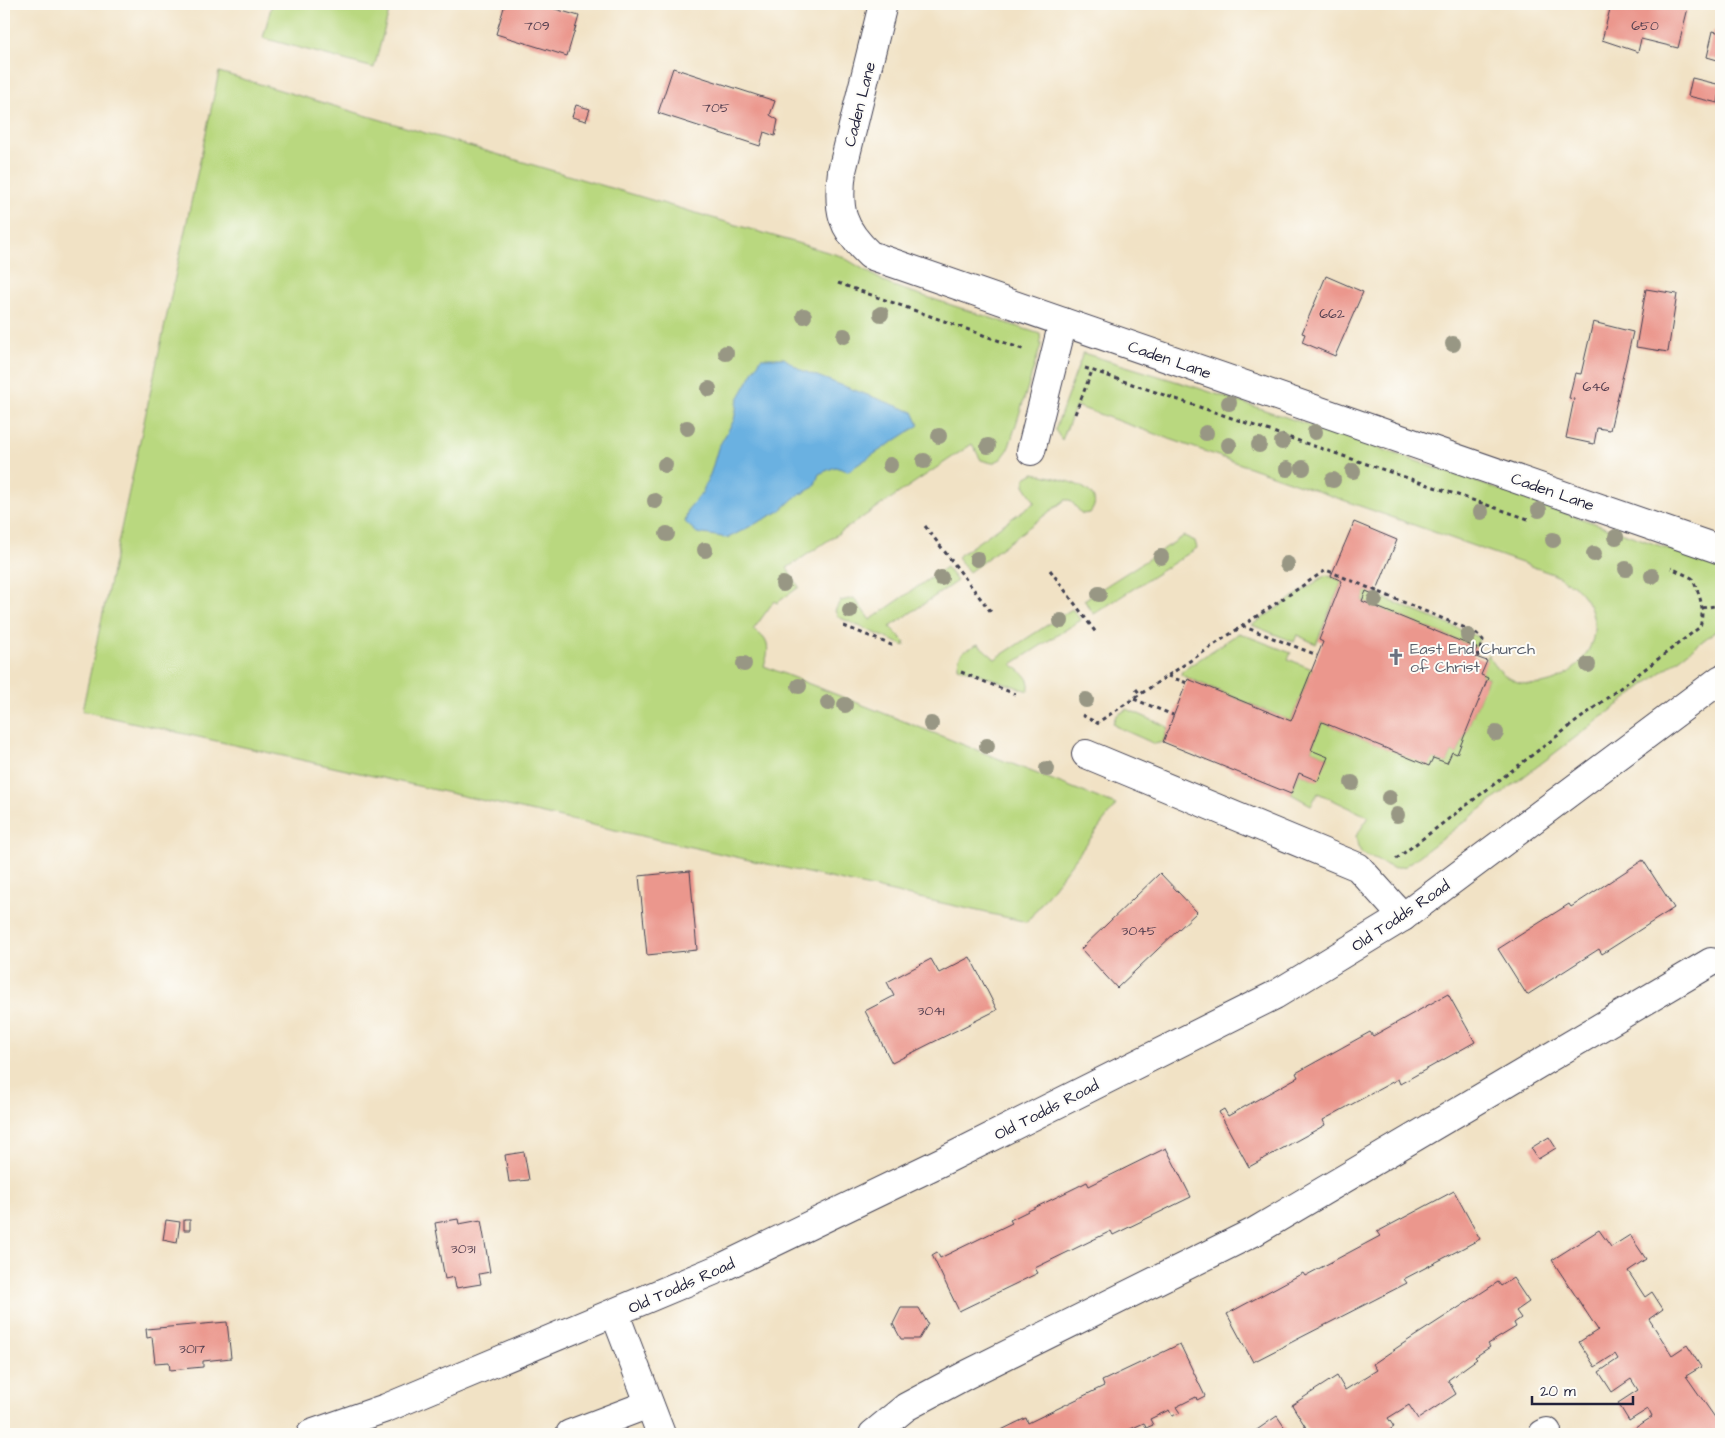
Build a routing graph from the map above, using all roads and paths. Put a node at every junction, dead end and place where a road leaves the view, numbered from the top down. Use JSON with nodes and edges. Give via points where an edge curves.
{"nodes":[{"id":1,"x":883,"y":4,"type":"edge"},
{"id":2,"x":838,"y":283,"type":"dead end"},
{"id":3,"x":1063,"y":322,"type":"junction"},
{"id":4,"x":1033,"y":352,"type":"dead end"},
{"id":5,"x":1079,"y":366,"type":"dead end"},
{"id":6,"x":1031,"y":450,"type":"dead end"},
{"id":7,"x":1534,"y":521,"type":"dead end"},
{"id":8,"x":925,"y":526,"type":"dead end"},
{"id":9,"x":1721,"y":550,"type":"edge"},
{"id":10,"x":1665,"y":566,"type":"dead end"},
{"id":11,"x":1050,"y":570,"type":"dead end"},
{"id":12,"x":1721,"y":604,"type":"edge"},
{"id":13,"x":1702,"y":608,"type":"junction"},
{"id":14,"x":991,"y":612,"type":"dead end"},
{"id":15,"x":844,"y":626,"type":"dead end"},
{"id":16,"x":1242,"y":626,"type":"junction"},
{"id":17,"x":1097,"y":634,"type":"dead end"},
{"id":18,"x":894,"y":646,"type":"dead end"},
{"id":19,"x":1317,"y":655,"type":"dead end"},
{"id":20,"x":1477,"y":658,"type":"dead end"},
{"id":21,"x":961,"y":672,"type":"dead end"},
{"id":22,"x":1168,"y":676,"type":"junction"},
{"id":23,"x":1721,"y":679,"type":"edge"},
{"id":24,"x":1187,"y":683,"type":"dead end"},
{"id":25,"x":1136,"y":689,"type":"dead end"},
{"id":26,"x":1015,"y":694,"type":"dead end"},
{"id":27,"x":1140,"y":694,"type":"junction"},
{"id":28,"x":1134,"y":699,"type":"junction"},
{"id":29,"x":1082,"y":715,"type":"dead end"},
{"id":30,"x":1174,"y":715,"type":"dead end"},
{"id":31,"x":1097,"y":723,"type":"junction"},
{"id":32,"x":1106,"y":727,"type":"dead end"},
{"id":33,"x":1086,"y":754,"type":"dead end"},
{"id":34,"x":1396,"y":859,"type":"dead end"},
{"id":35,"x":1403,"y":917,"type":"junction"},
{"id":36,"x":1711,"y":962,"type":"dead end"},
{"id":37,"x":615,"y":1314,"type":"junction"},
{"id":38,"x":649,"y":1404,"type":"junction"},
{"id":39,"x":311,"y":1434,"type":"edge"},
{"id":40,"x":570,"y":1434,"type":"edge"},
{"id":41,"x":662,"y":1434,"type":"edge"},
{"id":42,"x":873,"y":1434,"type":"edge"}],
"edges":[{"from":1,"to":3,"type":"street","name":"Caden Lane","via":[[842,171],[839,196],[846,227],[870,255]]},
{"from":2,"to":4,"type":"path"},
{"from":3,"to":6,"type":"street"},
{"from":3,"to":9,"type":"street","name":"Caden Lane"},
{"from":5,"to":7,"type":"path"},
{"from":8,"to":14,"type":"path"},
{"from":10,"to":13,"type":"path","via":[[1692,578],[1701,597]]},
{"from":11,"to":17,"type":"path"},
{"from":12,"to":13,"type":"path"},
{"from":13,"to":34,"type":"path","via":[[1700,627]]},
{"from":15,"to":18,"type":"path"},
{"from":16,"to":19,"type":"path"},
{"from":16,"to":20,"type":"path","via":[[1326,570],[1475,632],[1483,640]]},
{"from":16,"to":22,"type":"path"},
{"from":21,"to":26,"type":"path"},
{"from":22,"to":24,"type":"path"},
{"from":22,"to":27,"type":"path"},
{"from":23,"to":35,"type":"street","name":"Old Todds Road"},
{"from":25,"to":27,"type":"path"},
{"from":27,"to":28,"type":"path"},
{"from":28,"to":30,"type":"path"},
{"from":28,"to":31,"type":"path"},
{"from":29,"to":31,"type":"path"},
{"from":31,"to":32,"type":"path"},
{"from":33,"to":35,"type":"street","via":[[1358,867]]},
{"from":35,"to":37,"type":"street","name":"Old Todds Road","via":[[1266,999],[945,1160],[725,1266]]},
{"from":36,"to":42,"type":"street","via":[[1254,1232],[968,1374],[906,1407]]},
{"from":37,"to":38,"type":"street"},
{"from":37,"to":39,"type":"street","name":"Old Todds Road","via":[[386,1408]]},
{"from":38,"to":40,"type":"street"},
{"from":38,"to":41,"type":"street"}]}
